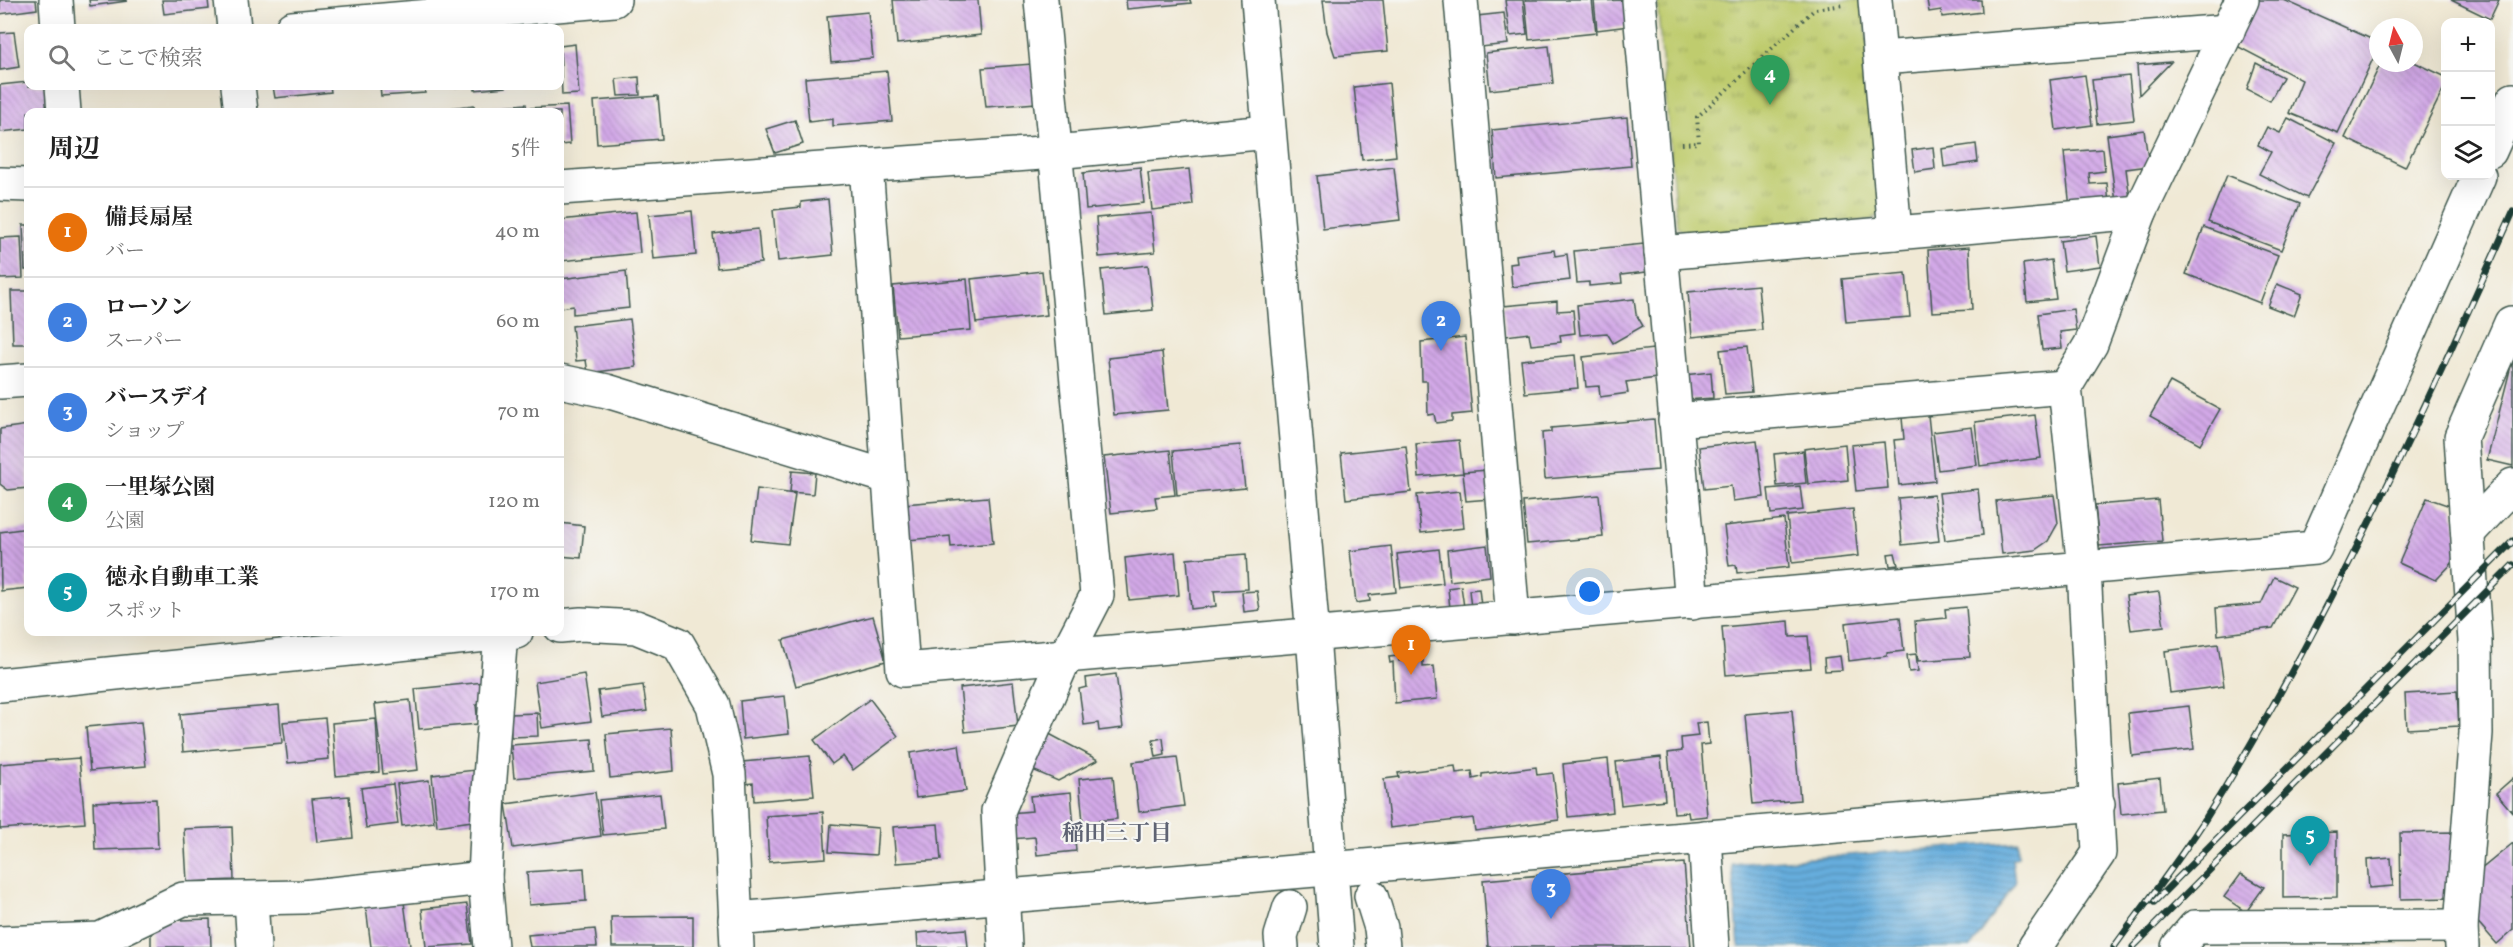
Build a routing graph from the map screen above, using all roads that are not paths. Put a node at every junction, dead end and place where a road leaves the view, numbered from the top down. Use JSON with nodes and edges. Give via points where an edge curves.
{"nodes":[{"id":1,"x":56,"y":0,"type":"edge"},
{"id":2,"x":231,"y":0,"type":"edge"},
{"id":3,"x":614,"y":0,"type":"edge"},
{"id":4,"x":1041,"y":0,"type":"edge"},
{"id":5,"x":1258,"y":0,"type":"edge"},
{"id":6,"x":1461,"y":0,"type":"edge"},
{"id":7,"x":1639,"y":0,"type":"edge"},
{"id":8,"x":2242,"y":0,"type":"edge"},
{"id":9,"x":1865,"y":2,"type":"edge"},
{"id":10,"x":58,"y":24,"type":"edge"},
{"id":11,"x":234,"y":24,"type":"edge"},
{"id":12,"x":338,"y":24,"type":"edge"},
{"id":13,"x":2228,"y":31,"type":"junction"},
{"id":14,"x":1881,"y":58,"type":"junction"},
{"id":15,"x":62,"y":90,"type":"edge"},
{"id":16,"x":238,"y":90,"type":"edge"},
{"id":17,"x":2513,"y":100,"type":"edge"},
{"id":18,"x":64,"y":108,"type":"edge"},
{"id":19,"x":241,"y":108,"type":"edge"},
{"id":20,"x":1269,"y":132,"type":"junction"},
{"id":21,"x":2495,"y":140,"type":"edge"},
{"id":22,"x":1056,"y":152,"type":"junction"},
{"id":23,"x":866,"y":165,"type":"junction"},
{"id":24,"x":2478,"y":180,"type":"edge"},
{"id":25,"x":0,"y":184,"type":"edge"},
{"id":26,"x":24,"y":184,"type":"edge"},
{"id":27,"x":564,"y":188,"type":"edge"},
{"id":28,"x":2140,"y":212,"type":"junction"},
{"id":29,"x":1895,"y":233,"type":"junction"},
{"id":30,"x":1661,"y":253,"type":"junction"},
{"id":31,"x":2512,"y":323,"type":"edge"},
{"id":32,"x":24,"y":380,"type":"edge"},
{"id":33,"x":0,"y":382,"type":"edge"},
{"id":34,"x":564,"y":382,"type":"edge"},
{"id":35,"x":2065,"y":387,"type":"junction"},
{"id":36,"x":1675,"y":420,"type":"junction"},
{"id":37,"x":888,"y":477,"type":"junction"},
{"id":38,"x":2513,"y":485,"type":"edge"},
{"id":39,"x":2468,"y":533,"type":"junction"},
{"id":40,"x":2084,"y":569,"type":"junction"},
{"id":41,"x":1692,"y":603,"type":"junction"},
{"id":42,"x":1514,"y":618,"type":"junction"},
{"id":43,"x":564,"y":626,"type":"edge"},
{"id":44,"x":468,"y":636,"type":"edge"},
{"id":45,"x":506,"y":636,"type":"edge"},
{"id":46,"x":1313,"y":636,"type":"junction"},
{"id":47,"x":1065,"y":657,"type":"junction"},
{"id":48,"x":0,"y":685,"type":"edge"},
{"id":49,"x":2098,"y":804,"type":"junction"},
{"id":50,"x":1705,"y":837,"type":"junction"},
{"id":51,"x":1329,"y":868,"type":"junction"},
{"id":52,"x":485,"y":878,"type":"junction"},
{"id":53,"x":1001,"y":895,"type":"junction"},
{"id":54,"x":1371,"y":896,"type":"dead end"},
{"id":55,"x":251,"y":899,"type":"junction"},
{"id":56,"x":1290,"y":907,"type":"dead end"},
{"id":57,"x":736,"y":933,"type":"edge"},
{"id":58,"x":2461,"y":936,"type":"edge"},
{"id":59,"x":0,"y":943,"type":"edge"},
{"id":60,"x":254,"y":947,"type":"edge"},
{"id":61,"x":491,"y":947,"type":"edge"},
{"id":62,"x":1005,"y":947,"type":"edge"},
{"id":63,"x":1282,"y":947,"type":"edge"},
{"id":64,"x":1336,"y":947,"type":"edge"},
{"id":65,"x":1383,"y":947,"type":"edge"},
{"id":66,"x":1712,"y":947,"type":"edge"},
{"id":67,"x":2036,"y":947,"type":"edge"},
{"id":68,"x":2178,"y":947,"type":"edge"}],
"edges":[{"from":1,"to":10,"type":"street"},
{"from":2,"to":11,"type":"street"},
{"from":3,"to":12,"type":"street"},
{"from":4,"to":22,"type":"street"},
{"from":5,"to":20,"type":"street"},
{"from":6,"to":42,"type":"street"},
{"from":7,"to":30,"type":"street"},
{"from":8,"to":13,"type":"street"},
{"from":9,"to":14,"type":"street"},
{"from":13,"to":14,"type":"street"},
{"from":13,"to":28,"type":"street"},
{"from":14,"to":29,"type":"street"},
{"from":15,"to":18,"type":"street"},
{"from":16,"to":19,"type":"street"},
{"from":17,"to":21,"type":"street"},
{"from":20,"to":22,"type":"street"},
{"from":20,"to":46,"type":"street"},
{"from":22,"to":23,"type":"street"},
{"from":22,"to":47,"type":"street","via":[[1097,596]]},
{"from":23,"to":27,"type":"street"},
{"from":23,"to":37,"type":"street"},
{"from":24,"to":40,"type":"street","via":[[2315,548]]},
{"from":25,"to":26,"type":"street"},
{"from":28,"to":29,"type":"street"},
{"from":28,"to":35,"type":"street","via":[[2091,344]]},
{"from":29,"to":30,"type":"street"},
{"from":30,"to":36,"type":"street"},
{"from":31,"to":39,"type":"street","via":[[2461,437]]},
{"from":32,"to":33,"type":"street"},
{"from":34,"to":37,"type":"street","via":[[608,391]]},
{"from":35,"to":36,"type":"street"},
{"from":35,"to":40,"type":"street"},
{"from":36,"to":41,"type":"street"},
{"from":37,"to":47,"type":"street","via":[[903,670]]},
{"from":38,"to":39,"type":"street"},
{"from":39,"to":58,"type":"street","via":[[2476,733]]},
{"from":40,"to":41,"type":"street"},
{"from":40,"to":49,"type":"street"},
{"from":41,"to":42,"type":"street"},
{"from":42,"to":46,"type":"street"},
{"from":43,"to":57,"type":"street","via":[[636,627],[678,644],[713,705],[729,774]]},
{"from":44,"to":48,"type":"street"},
{"from":45,"to":52,"type":"street","via":[[489,791]]},
{"from":46,"to":47,"type":"street"},
{"from":46,"to":51,"type":"street"},
{"from":47,"to":53,"type":"street","via":[[998,811]]},
{"from":49,"to":50,"type":"street"},
{"from":49,"to":67,"type":"street","via":[[2098,853]]},
{"from":50,"to":51,"type":"street"},
{"from":50,"to":66,"type":"street"},
{"from":51,"to":53,"type":"street"},
{"from":51,"to":64,"type":"street"},
{"from":52,"to":55,"type":"street"},
{"from":52,"to":61,"type":"street"},
{"from":53,"to":57,"type":"street"},
{"from":53,"to":62,"type":"street"},
{"from":54,"to":65,"type":"street"},
{"from":55,"to":59,"type":"street","via":[[183,899],[100,939]]},
{"from":55,"to":60,"type":"street"},
{"from":56,"to":63,"type":"street","via":[[1281,936]]},
{"from":58,"to":68,"type":"street","via":[[2195,927]]}]}
